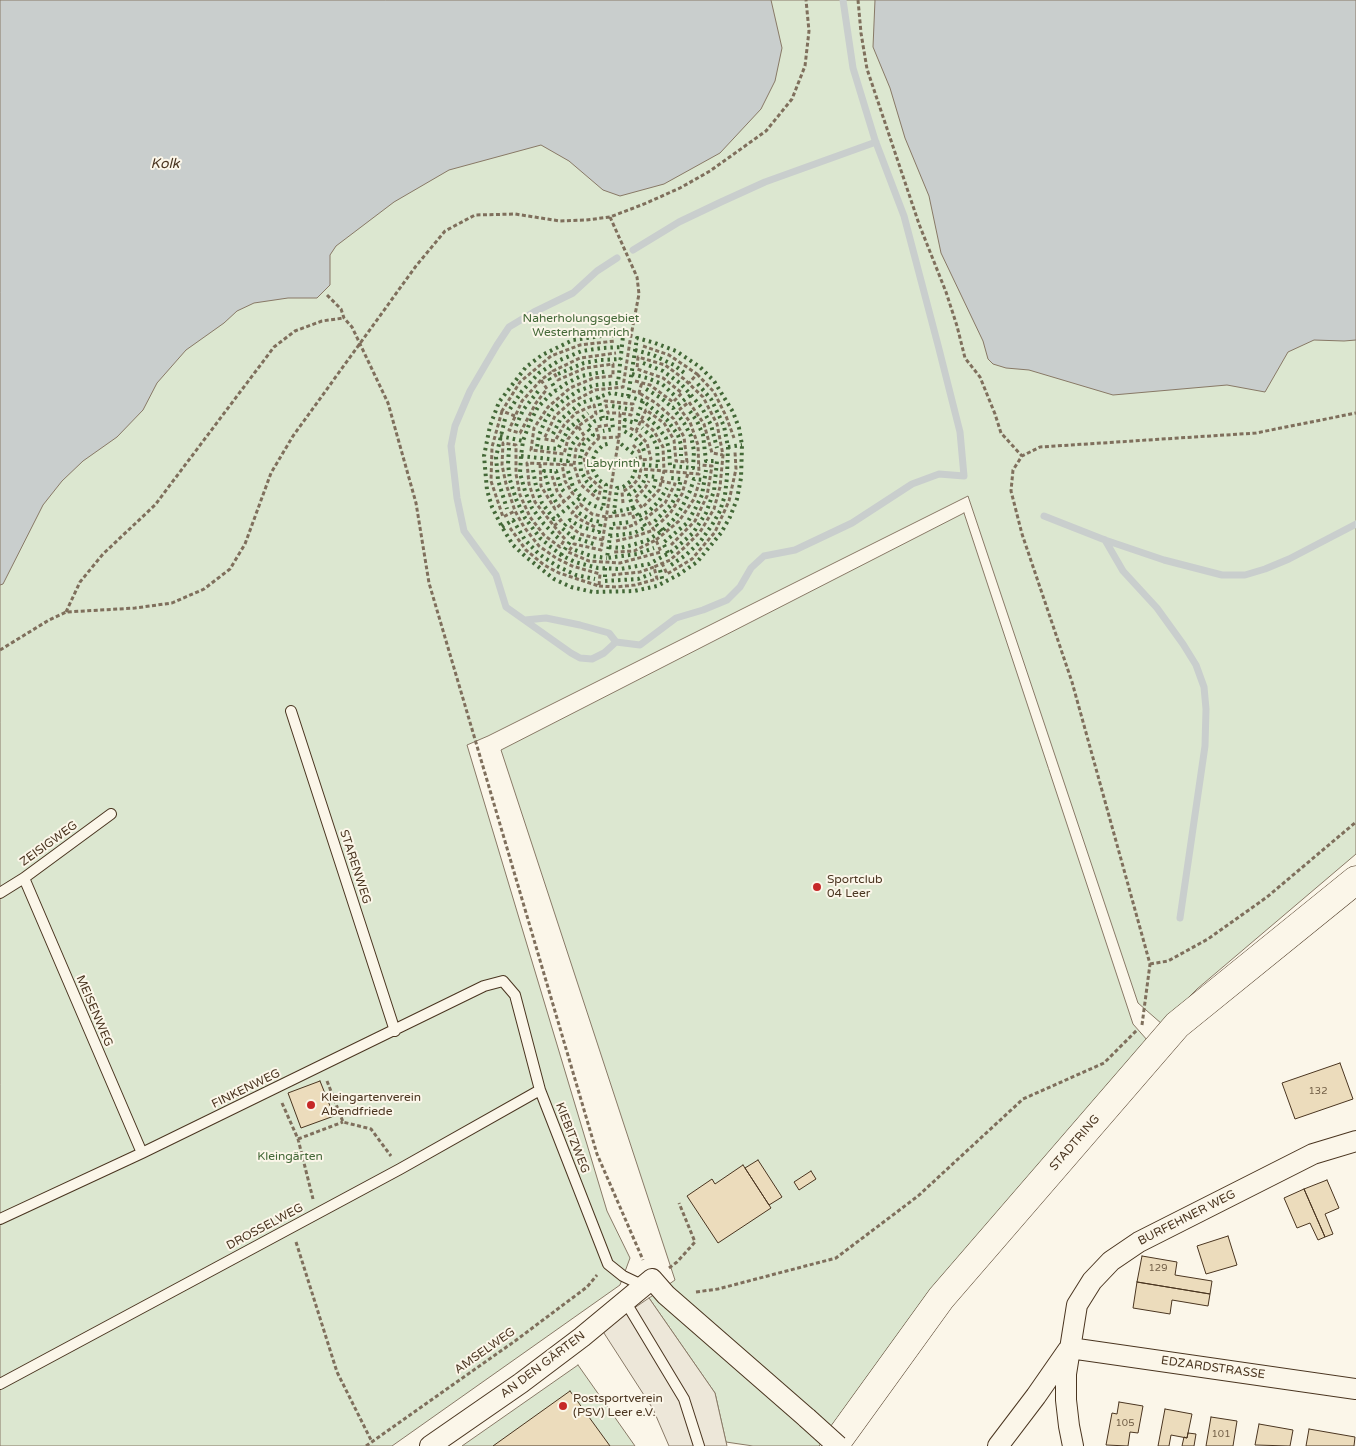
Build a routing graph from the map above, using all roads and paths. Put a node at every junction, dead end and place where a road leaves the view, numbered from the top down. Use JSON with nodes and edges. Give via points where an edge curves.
{"nodes":[{"id":1,"x":806,"y":0,"type":"edge"},
{"id":2,"x":858,"y":0,"type":"edge"},
{"id":3,"x":610,"y":217,"type":"junction"},
{"id":4,"x":327,"y":294,"type":"dead end"},
{"id":5,"x":344,"y":318,"type":"junction"},
{"id":6,"x":615,"y":341,"type":"dead end"},
{"id":7,"x":360,"y":344,"type":"junction"},
{"id":8,"x":643,"y":346,"type":"dead end"},
{"id":9,"x":616,"y":353,"type":"dead end"},
{"id":10,"x":553,"y":370,"type":"junction"},
{"id":11,"x":697,"y":374,"type":"junction"},
{"id":12,"x":541,"y":380,"type":"junction"},
{"id":13,"x":634,"y":381,"type":"dead end"},
{"id":14,"x":642,"y":382,"type":"junction"},
{"id":15,"x":689,"y":383,"type":"junction"},
{"id":16,"x":632,"y":391,"type":"dead end"},
{"id":17,"x":639,"y":393,"type":"junction"},
{"id":18,"x":502,"y":411,"type":"junction"},
{"id":19,"x":620,"y":413,"type":"junction"},
{"id":20,"x":1356,"y":413,"type":"edge"},
{"id":21,"x":515,"y":416,"type":"junction"},
{"id":22,"x":641,"y":420,"type":"junction"},
{"id":23,"x":608,"y":425,"type":"dead end"},
{"id":24,"x":578,"y":426,"type":"junction"},
{"id":25,"x":630,"y":428,"type":"dead end"},
{"id":26,"x":636,"y":431,"type":"junction"},
{"id":27,"x":619,"y":437,"type":"junction"},
{"id":28,"x":599,"y":438,"type":"junction"},
{"id":29,"x":734,"y":438,"type":"dead end"},
{"id":30,"x":633,"y":445,"type":"dead end"},
{"id":31,"x":736,"y":452,"type":"dead end"},
{"id":32,"x":723,"y":455,"type":"junction"},
{"id":33,"x":1022,"y":456,"type":"junction"},
{"id":34,"x":540,"y":464,"type":"junction"},
{"id":35,"x":562,"y":464,"type":"junction"},
{"id":36,"x":574,"y":465,"type":"junction"},
{"id":37,"x":699,"y":465,"type":"junction"},
{"id":38,"x":664,"y":471,"type":"junction"},
{"id":39,"x":688,"y":473,"type":"junction"},
{"id":40,"x":552,"y":476,"type":"dead end"},
{"id":41,"x":648,"y":481,"type":"dead end"},
{"id":42,"x":661,"y":481,"type":"junction"},
{"id":43,"x":699,"y":483,"type":"dead end"},
{"id":44,"x":564,"y":501,"type":"junction"},
{"id":45,"x":622,"y":503,"type":"dead end"},
{"id":46,"x":515,"y":511,"type":"junction"},
{"id":47,"x":606,"y":517,"type":"junction"},
{"id":48,"x":562,"y":519,"type":"dead end"},
{"id":49,"x":661,"y":522,"type":"dead end"},
{"id":50,"x":554,"y":526,"type":"junction"},
{"id":51,"x":570,"y":526,"type":"dead end"},
{"id":52,"x":594,"y":526,"type":"dead end"},
{"id":53,"x":510,"y":528,"type":"dead end"},
{"id":54,"x":616,"y":528,"type":"dead end"},
{"id":55,"x":603,"y":540,"type":"junction"},
{"id":56,"x":656,"y":540,"type":"junction"},
{"id":57,"x":616,"y":541,"type":"dead end"},
{"id":58,"x":671,"y":545,"type":"dead end"},
{"id":59,"x":614,"y":552,"type":"dead end"},
{"id":60,"x":662,"y":563,"type":"junction"},
{"id":61,"x":654,"y":567,"type":"junction"},
{"id":62,"x":611,"y":575,"type":"dead end"},
{"id":63,"x":599,"y":586,"type":"junction"},
{"id":64,"x":66,"y":612,"type":"junction"},
{"id":65,"x":0,"y":650,"type":"edge"},
{"id":66,"x":291,"y":711,"type":"dead end"},
{"id":67,"x":111,"y":814,"type":"dead end"},
{"id":68,"x":1356,"y":822,"type":"edge"},
{"id":69,"x":24,"y":878,"type":"junction"},
{"id":70,"x":1356,"y":880,"type":"edge"},
{"id":71,"x":0,"y":893,"type":"edge"},
{"id":72,"x":1150,"y":964,"type":"junction"},
{"id":73,"x":503,"y":981,"type":"joint"},
{"id":74,"x":395,"y":1030,"type":"junction"},
{"id":75,"x":321,"y":1067,"type":"junction"},
{"id":76,"x":275,"y":1089,"type":"junction"},
{"id":77,"x":540,"y":1090,"type":"junction"},
{"id":78,"x":343,"y":1122,"type":"junction"},
{"id":79,"x":298,"y":1139,"type":"junction"},
{"id":80,"x":1356,"y":1141,"type":"edge"},
{"id":81,"x":142,"y":1153,"type":"junction"},
{"id":82,"x":400,"y":1169,"type":"junction"},
{"id":83,"x":679,"y":1203,"type":"dead end"},
{"id":84,"x":317,"y":1213,"type":"junction"},
{"id":85,"x":0,"y":1219,"type":"edge"},
{"id":86,"x":292,"y":1227,"type":"junction"},
{"id":87,"x":608,"y":1264,"type":"junction"},
{"id":88,"x":648,"y":1283,"type":"junction"},
{"id":89,"x":666,"y":1295,"type":"junction"},
{"id":90,"x":625,"y":1301,"type":"junction"},
{"id":91,"x":1070,"y":1348,"type":"junction"},
{"id":92,"x":0,"y":1384,"type":"edge"},
{"id":93,"x":1356,"y":1389,"type":"edge"},
{"id":94,"x":372,"y":1442,"type":"junction"},
{"id":95,"x":366,"y":1446,"type":"edge"},
{"id":96,"x":430,"y":1446,"type":"edge"},
{"id":97,"x":699,"y":1446,"type":"edge"},
{"id":98,"x":836,"y":1446,"type":"edge"},
{"id":99,"x":998,"y":1446,"type":"edge"},
{"id":100,"x":1074,"y":1446,"type":"edge"}],
"edges":[{"from":1,"to":3,"type":"path","via":[[809,31],[805,66],[792,99],[766,131],[680,188]]},
{"from":2,"to":33,"type":"path","via":[[867,69],[919,224],[946,292],[965,358],[980,377],[1001,434]]},
{"from":3,"to":7,"type":"path","via":[[560,221],[515,214],[475,215],[445,231]]},
{"from":3,"to":24,"type":"path","via":[[637,277],[639,294],[623,387],[595,390],[570,403],[555,416],[544,439],[555,441],[576,412],[594,405],[596,414]]},
{"from":4,"to":5,"type":"path","via":[[341,309]]},
{"from":5,"to":7,"type":"path"},
{"from":5,"to":64,"type":"path","via":[[322,321],[295,332],[274,347],[155,505],[103,554],[80,582]]},
{"from":6,"to":18,"type":"path","via":[[580,344],[551,356],[520,382]]},
{"from":7,"to":64,"type":"path","via":[[293,436],[271,473],[245,544],[230,569],[204,589],[172,603]]},
{"from":7,"to":88,"type":"path","via":[[388,403],[416,503],[430,583],[597,1154]]},
{"from":8,"to":11,"type":"path","via":[[669,355]]},
{"from":9,"to":10,"type":"path","via":[[580,358]]},
{"from":10,"to":12,"type":"path"},
{"from":10,"to":24,"type":"path","via":[[558,380],[585,368],[613,364],[613,376],[594,378],[570,388],[548,407],[534,428],[531,450],[564,454],[568,439]]},
{"from":11,"to":15,"type":"path"},
{"from":11,"to":29,"type":"path","via":[[714,392]]},
{"from":12,"to":21,"type":"path","via":[[522,401]]},
{"from":12,"to":21,"type":"path","via":[[547,388],[520,433],[509,430]]},
{"from":13,"to":14,"type":"path"},
{"from":14,"to":15,"type":"path","via":[[673,402],[682,393],[663,378],[636,369],[638,357],[665,365]]},
{"from":14,"to":17,"type":"path"},
{"from":15,"to":32,"type":"path","via":[[703,397],[717,424]]},
{"from":16,"to":17,"type":"path"},
{"from":17,"to":22,"type":"path","via":[[674,419],[684,437],[687,462],[676,461],[674,440],[664,424],[646,410]]},
{"from":18,"to":21,"type":"path"},
{"from":18,"to":46,"type":"path","via":[[492,447],[492,481],[503,517]]},
{"from":19,"to":19,"type":"path","via":[[631,416],[634,404],[605,401],[608,413]]},
{"from":19,"to":27,"type":"path"},
{"from":20,"to":33,"type":"path","via":[[1256,433],[1040,447]]},
{"from":22,"to":26,"type":"path"},
{"from":22,"to":38,"type":"path","via":[[654,431],[663,447]]},
{"from":23,"to":28,"type":"path","via":[[596,427]]},
{"from":24,"to":36,"type":"path","via":[[585,437],[576,449]]},
{"from":25,"to":26,"type":"path"},
{"from":26,"to":30,"type":"path","via":[[647,443],[651,459],[641,460]]},
{"from":27,"to":28,"type":"path"},
{"from":27,"to":47,"type":"path"},
{"from":28,"to":36,"type":"path","via":[[584,458],[589,477],[601,488],[598,499],[580,484]]},
{"from":31,"to":60,"type":"path","via":[[729,501],[715,532],[692,559],[667,574]]},
{"from":32,"to":37,"type":"path","via":[[712,453],[704,424],[690,402],[680,409],[690,422],[698,445]]},
{"from":32,"to":60,"type":"path","via":[[714,509],[700,532],[670,560]]},
{"from":33,"to":72,"type":"path","via":[[1013,470],[1011,491],[1022,534],[1072,682]]},
{"from":34,"to":35,"type":"path"},
{"from":34,"to":44,"type":"path","via":[[541,486],[555,509]]},
{"from":34,"to":50,"type":"path","via":[[526,463],[529,484],[536,502]]},
{"from":35,"to":36,"type":"path"},
{"from":35,"to":44,"type":"path","via":[[565,482],[573,494]]},
{"from":37,"to":39,"type":"path","via":[[699,474]]},
{"from":37,"to":58,"type":"path","via":[[712,466],[707,496],[695,520]]},
{"from":38,"to":39,"type":"path"},
{"from":38,"to":42,"type":"path"},
{"from":38,"to":45,"type":"path","via":[[641,469],[639,478],[622,492]]},
{"from":39,"to":49,"type":"path","via":[[682,494]]},
{"from":40,"to":44,"type":"path"},
{"from":41,"to":42,"type":"path","via":[[635,498],[642,508],[659,490]]},
{"from":42,"to":57,"type":"path","via":[[675,484],[665,503],[646,518],[654,530]]},
{"from":43,"to":56,"type":"path","via":[[694,499],[679,521]]},
{"from":46,"to":50,"type":"path","via":[[502,464],[503,443],[516,445],[520,495],[530,517],[544,535],[560,547],[565,539]]},
{"from":46,"to":63,"type":"path","via":[[539,546],[572,566],[600,574]]},
{"from":47,"to":52,"type":"path","via":[[592,514],[580,504],[572,513]]},
{"from":47,"to":54,"type":"path","via":[[632,513],[636,524]]},
{"from":47,"to":55,"type":"path"},
{"from":48,"to":50,"type":"path"},
{"from":51,"to":55,"type":"path","via":[[580,534]]},
{"from":53,"to":63,"type":"path","via":[[526,550],[544,565]]},
{"from":55,"to":56,"type":"path","via":[[601,550],[574,544],[568,552],[589,561],[620,563],[661,552]]},
{"from":56,"to":59,"type":"path","via":[[634,551]]},
{"from":60,"to":61,"type":"path"},
{"from":61,"to":62,"type":"path"},
{"from":61,"to":63,"type":"path","via":[[657,579],[635,585]]},
{"from":64,"to":65,"type":"path"},
{"from":66,"to":74,"type":"lane","name":"STARENWEG"},
{"from":67,"to":69,"type":"lane","name":"ZEISIGWEG"},
{"from":68,"to":72,"type":"path","via":[[1267,897],[1208,939],[1168,961]]},
{"from":69,"to":71,"type":"lane","name":"ZEISIGWEG"},
{"from":69,"to":81,"type":"lane","name":"MEISENWEG"},
{"from":70,"to":98,"type":"highway","name":"STADTRING","via":[[1177,1025],[941,1298]]},
{"from":72,"to":89,"type":"path","via":[[1143,1024],[1104,1063],[1023,1100],[918,1196],[836,1258],[718,1289]]},
{"from":73,"to":74,"type":"lane","name":"FINKENWEG","via":[[484,986]]},
{"from":73,"to":77,"type":"lane","name":"KIEBITZWEG","via":[[515,995]]},
{"from":74,"to":75,"type":"lane","name":"FINKENWEG"},
{"from":75,"to":76,"type":"lane","name":"FINKENWEG"},
{"from":75,"to":78,"type":"path"},
{"from":76,"to":79,"type":"path"},
{"from":76,"to":81,"type":"lane","name":"FINKENWEG"},
{"from":77,"to":82,"type":"lane","name":"DROSSELWEG"},
{"from":77,"to":87,"type":"lane","name":"KIEBITZWEG"},
{"from":78,"to":79,"type":"path"},
{"from":78,"to":82,"type":"path","via":[[371,1129]]},
{"from":79,"to":84,"type":"path"},
{"from":80,"to":91,"type":"street","name":"BURFEHNER WEG","via":[[1312,1154],[1139,1242],[1111,1262],[1092,1281],[1077,1305]]},
{"from":81,"to":85,"type":"lane","name":"FINKENWEG"},
{"from":82,"to":84,"type":"lane","name":"DROSSELWEG"},
{"from":83,"to":88,"type":"path","via":[[695,1242],[677,1262]]},
{"from":84,"to":86,"type":"lane","name":"DROSSELWEG"},
{"from":86,"to":92,"type":"lane","name":"DROSSELWEG"},
{"from":86,"to":94,"type":"path","via":[[338,1372]]},
{"from":87,"to":88,"type":"lane","via":[[623,1276]]},
{"from":87,"to":94,"type":"path","name":"AMSELWEG","via":[[587,1287]]},
{"from":88,"to":89,"type":"street"},
{"from":88,"to":90,"type":"street","name":"AN DEN GÄRTEN"},
{"from":89,"to":98,"type":"street","bridge":true},
{"from":90,"to":96,"type":"street","name":"AN DEN GÄRTEN","via":[[521,1383]]},
{"from":90,"to":97,"type":"lane","via":[[684,1399]]},
{"from":91,"to":93,"type":"street","name":"EDZARDSTRASSE"},
{"from":91,"to":99,"type":"street"},
{"from":91,"to":100,"type":"street","name":"BURFEHNER WEG","via":[[1066,1400]]},
{"from":94,"to":95,"type":"path","name":"AMSELWEG"}]}
